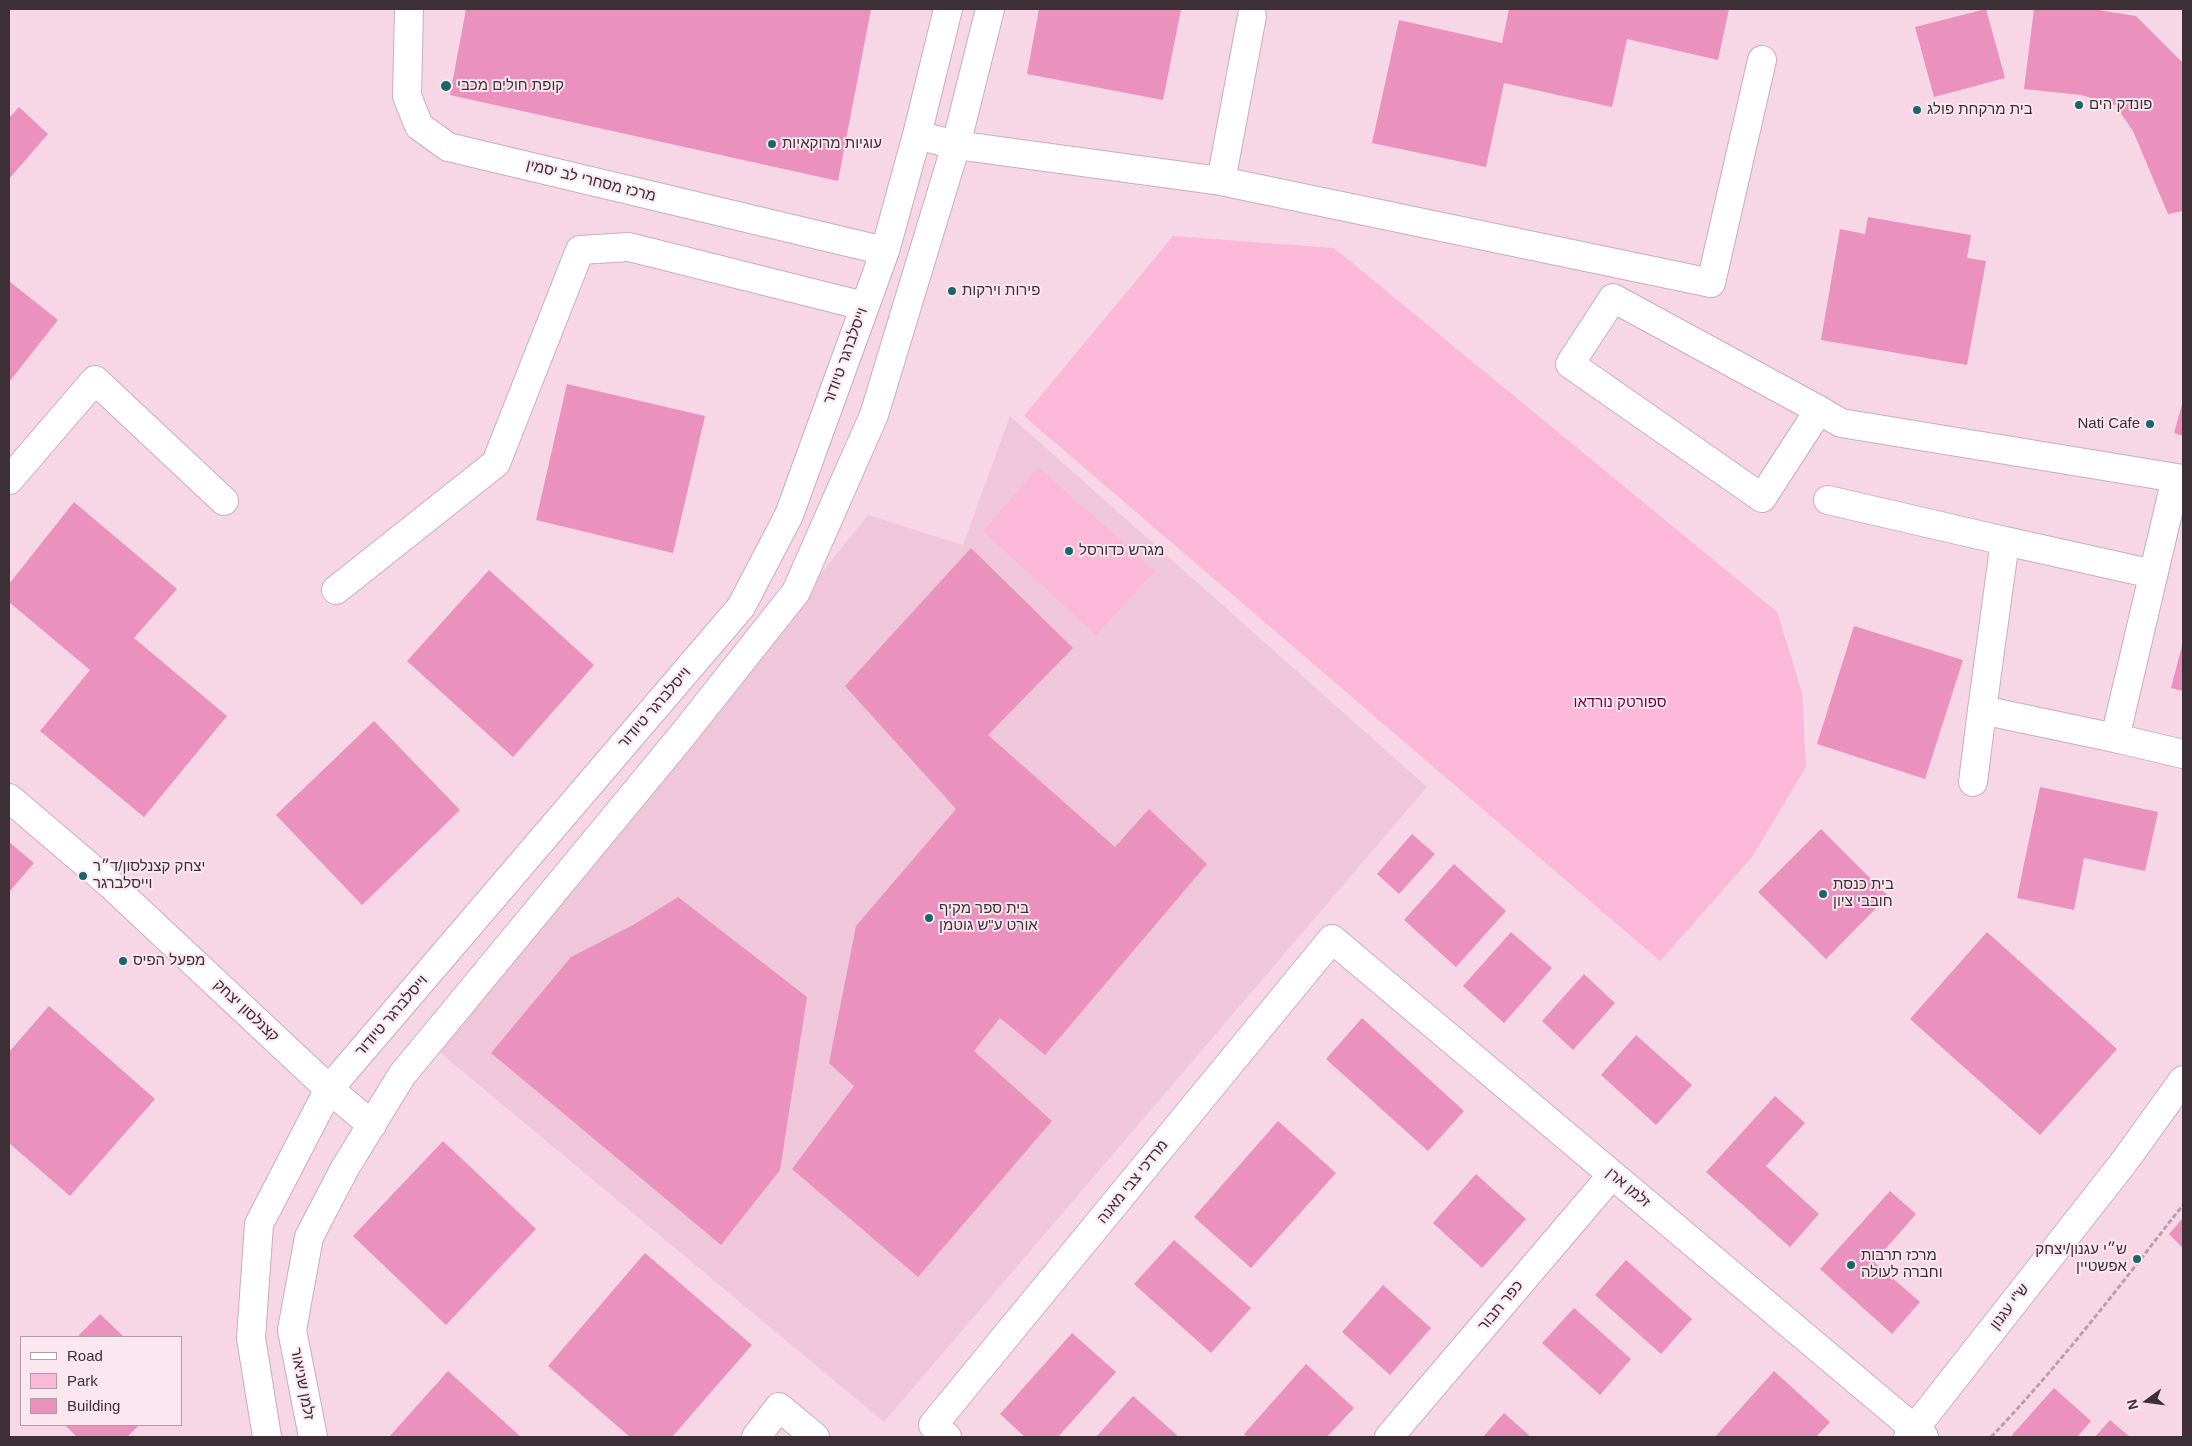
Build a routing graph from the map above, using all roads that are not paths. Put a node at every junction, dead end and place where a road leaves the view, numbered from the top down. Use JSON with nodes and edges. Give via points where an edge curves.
{"nodes":[{"id":1,"x":409,"y":9,"type":"edge"},
{"id":2,"x":948,"y":9,"type":"edge"},
{"id":3,"x":990,"y":9,"type":"edge"},
{"id":4,"x":1252,"y":16,"type":"dead end"},
{"id":5,"x":1762,"y":60,"type":"dead end"},
{"id":6,"x":917,"y":135,"type":"junction"},
{"id":7,"x":956,"y":145,"type":"junction"},
{"id":8,"x":1221,"y":181,"type":"junction"},
{"id":9,"x":885,"y":251,"type":"junction"},
{"id":10,"x":864,"y":306,"type":"junction"},
{"id":11,"x":1819,"y":410,"type":"junction"},
{"id":12,"x":2180,"y":478,"type":"edge"},
{"id":13,"x":9,"y":480,"type":"edge"},
{"id":14,"x":1828,"y":500,"type":"dead end"},
{"id":15,"x":224,"y":501,"type":"dead end"},
{"id":16,"x":2005,"y":541,"type":"junction"},
{"id":17,"x":2153,"y":574,"type":"junction"},
{"id":18,"x":336,"y":590,"type":"dead end"},
{"id":19,"x":1982,"y":710,"type":"junction"},
{"id":20,"x":2115,"y":738,"type":"junction"},
{"id":21,"x":2183,"y":754,"type":"edge"},
{"id":22,"x":1973,"y":782,"type":"dead end"},
{"id":23,"x":9,"y":798,"type":"edge"},
{"id":24,"x":1332,"y":939,"type":"joint"},
{"id":25,"x":2183,"y":1080,"type":"edge"},
{"id":26,"x":329,"y":1089,"type":"junction"},
{"id":27,"x":372,"y":1125,"type":"junction"},
{"id":28,"x":1612,"y":1175,"type":"junction"},
{"id":29,"x":940,"y":1431,"type":"edge"},
{"id":30,"x":1916,"y":1435,"type":"edge"},
{"id":31,"x":267,"y":1437,"type":"edge"},
{"id":32,"x":313,"y":1437,"type":"edge"},
{"id":33,"x":756,"y":1437,"type":"edge"},
{"id":34,"x":815,"y":1437,"type":"edge"},
{"id":35,"x":1389,"y":1437,"type":"edge"}],
"edges":[{"from":1,"to":9,"type":"street","name":"מרכז מסחרי לב יסמין","via":[[407,96],[419,126],[448,146]]},
{"from":2,"to":6,"type":"street","name":"וייסלברגר טיודור"},
{"from":3,"to":7,"type":"street"},
{"from":4,"to":8,"type":"street"},
{"from":5,"to":8,"type":"street","via":[[1711,283]]},
{"from":6,"to":7,"type":"street"},
{"from":6,"to":9,"type":"street","name":"וייסלברגר טיודור"},
{"from":7,"to":8,"type":"street"},
{"from":7,"to":27,"type":"street","via":[[874,415],[796,592],[682,737],[402,1075]]},
{"from":9,"to":10,"type":"street","name":"וייסלברגר טיודור"},
{"from":10,"to":18,"type":"street","via":[[629,247],[580,250],[496,463]]},
{"from":10,"to":26,"type":"street","name":"וייסלברגר טיודור","via":[[789,514],[741,607]]},
{"from":11,"to":11,"type":"street","via":[[1762,498],[1570,364],[1613,298]]},
{"from":11,"to":12,"type":"street","via":[[1841,423]]},
{"from":12,"to":17,"type":"street"},
{"from":13,"to":15,"type":"street","via":[[95,380]]},
{"from":14,"to":16,"type":"street"},
{"from":16,"to":17,"type":"street"},
{"from":16,"to":19,"type":"street"},
{"from":17,"to":20,"type":"street"},
{"from":19,"to":20,"type":"street"},
{"from":19,"to":22,"type":"street"},
{"from":20,"to":21,"type":"street"},
{"from":23,"to":26,"type":"street","name":"קצנלסון יצחק","via":[[110,884]]},
{"from":24,"to":28,"type":"street","name":"זלמן ארן"},
{"from":24,"to":29,"type":"street","name":"מרדכי צבי מאנה"},
{"from":25,"to":30,"type":"street","name":"ש\"י עגנון"},
{"from":26,"to":27,"type":"street","name":"קצנלסון יצחק"},
{"from":26,"to":31,"type":"street","name":"וייסלברגר טיודור","via":[[259,1224],[251,1338]]},
{"from":27,"to":32,"type":"street","name":"זלמן שניאור","via":[[309,1237],[292,1330]]},
{"from":28,"to":30,"type":"street","name":"זלמן ארן"},
{"from":28,"to":35,"type":"street","name":"כפר תבור"},
{"from":33,"to":34,"type":"street","via":[[779,1407]]}]}
